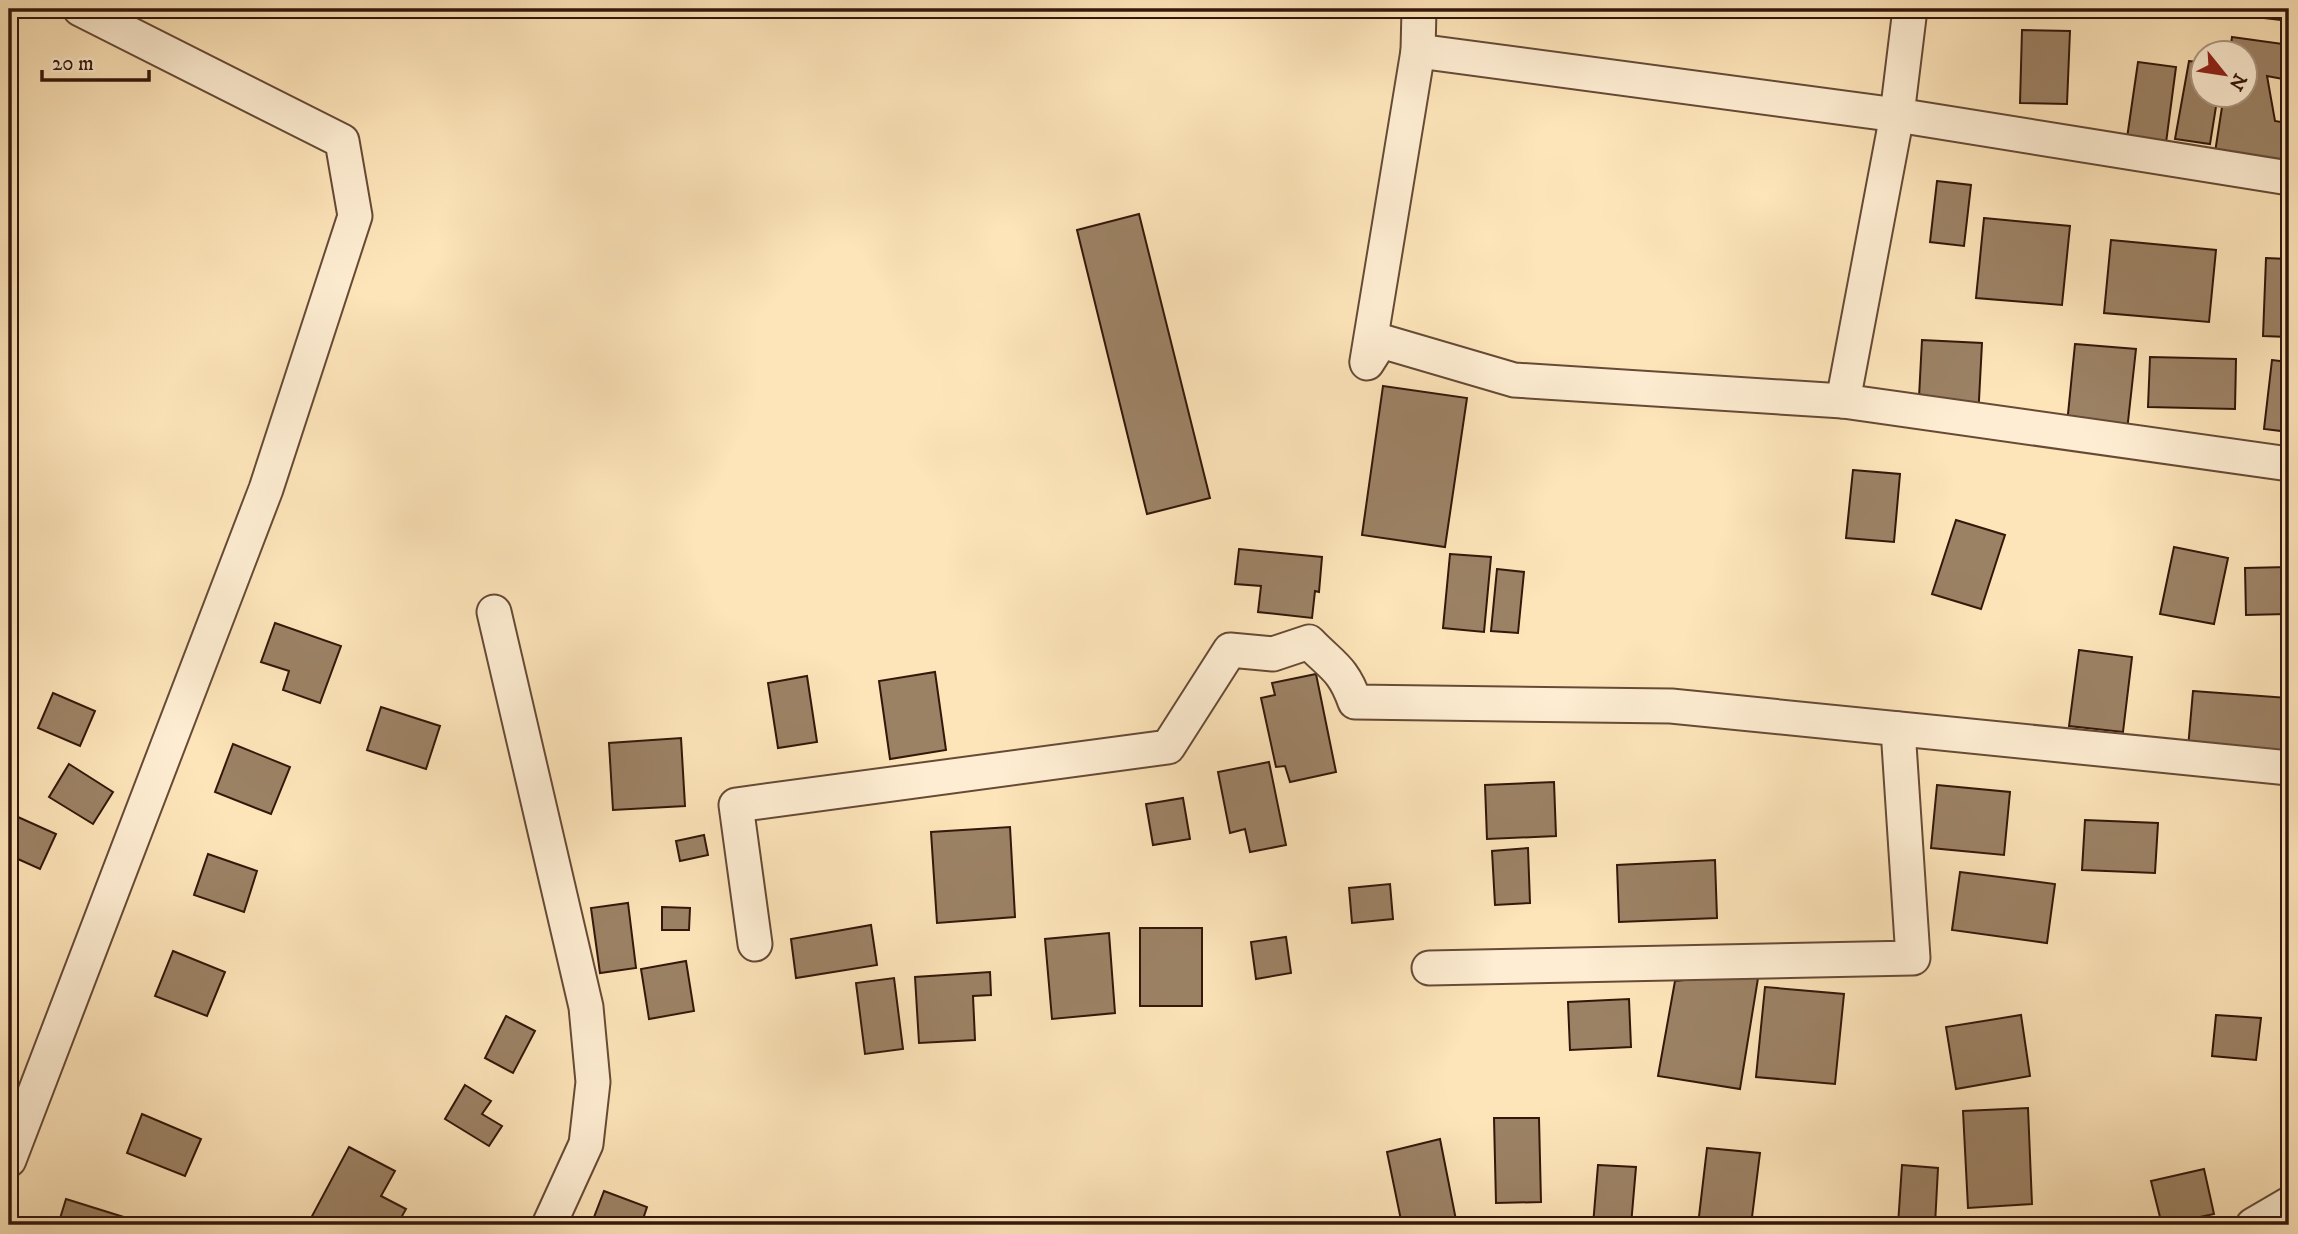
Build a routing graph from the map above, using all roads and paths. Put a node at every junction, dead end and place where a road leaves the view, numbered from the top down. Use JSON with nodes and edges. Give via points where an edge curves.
{"nodes":[{"id":1,"x":80,"y":9,"type":"edge"},
{"id":2,"x":1419,"y":9,"type":"edge"},
{"id":3,"x":1910,"y":9,"type":"edge"},
{"id":4,"x":1418,"y":51,"type":"junction"},
{"id":5,"x":1897,"y":115,"type":"junction"},
{"id":6,"x":2289,"y":178,"type":"edge"},
{"id":7,"x":1843,"y":401,"type":"junction"},
{"id":8,"x":2289,"y":464,"type":"edge"},
{"id":9,"x":494,"y":612,"type":"dead end"},
{"id":10,"x":1898,"y":729,"type":"junction"},
{"id":11,"x":2289,"y":768,"type":"edge"},
{"id":12,"x":755,"y":944,"type":"dead end"},
{"id":13,"x":1429,"y":968,"type":"dead end"},
{"id":14,"x":9,"y":1160,"type":"edge"},
{"id":15,"x":2289,"y":1204,"type":"edge"},
{"id":16,"x":549,"y":1225,"type":"edge"},
{"id":17,"x":2253,"y":1225,"type":"edge"}],
"edges":[{"from":1,"to":14,"type":"street","via":[[342,141],[355,216],[266,489]]},
{"from":2,"to":4,"type":"street"},
{"from":3,"to":5,"type":"street"},
{"from":4,"to":5,"type":"street"},
{"from":4,"to":7,"type":"street","via":[[1367,363],[1381,341],[1514,380]]},
{"from":5,"to":6,"type":"street"},
{"from":5,"to":7,"type":"street"},
{"from":7,"to":8,"type":"street"},
{"from":9,"to":16,"type":"street","via":[[586,1007],[593,1082],[586,1144]]},
{"from":10,"to":11,"type":"street"},
{"from":10,"to":12,"type":"street","via":[[1671,706],[1355,702],[1335,664],[1309,642],[1273,654],[1230,650],[1168,747],[736,805]]},
{"from":10,"to":13,"type":"street","via":[[1913,958]]},
{"from":15,"to":17,"type":"street"}]}
